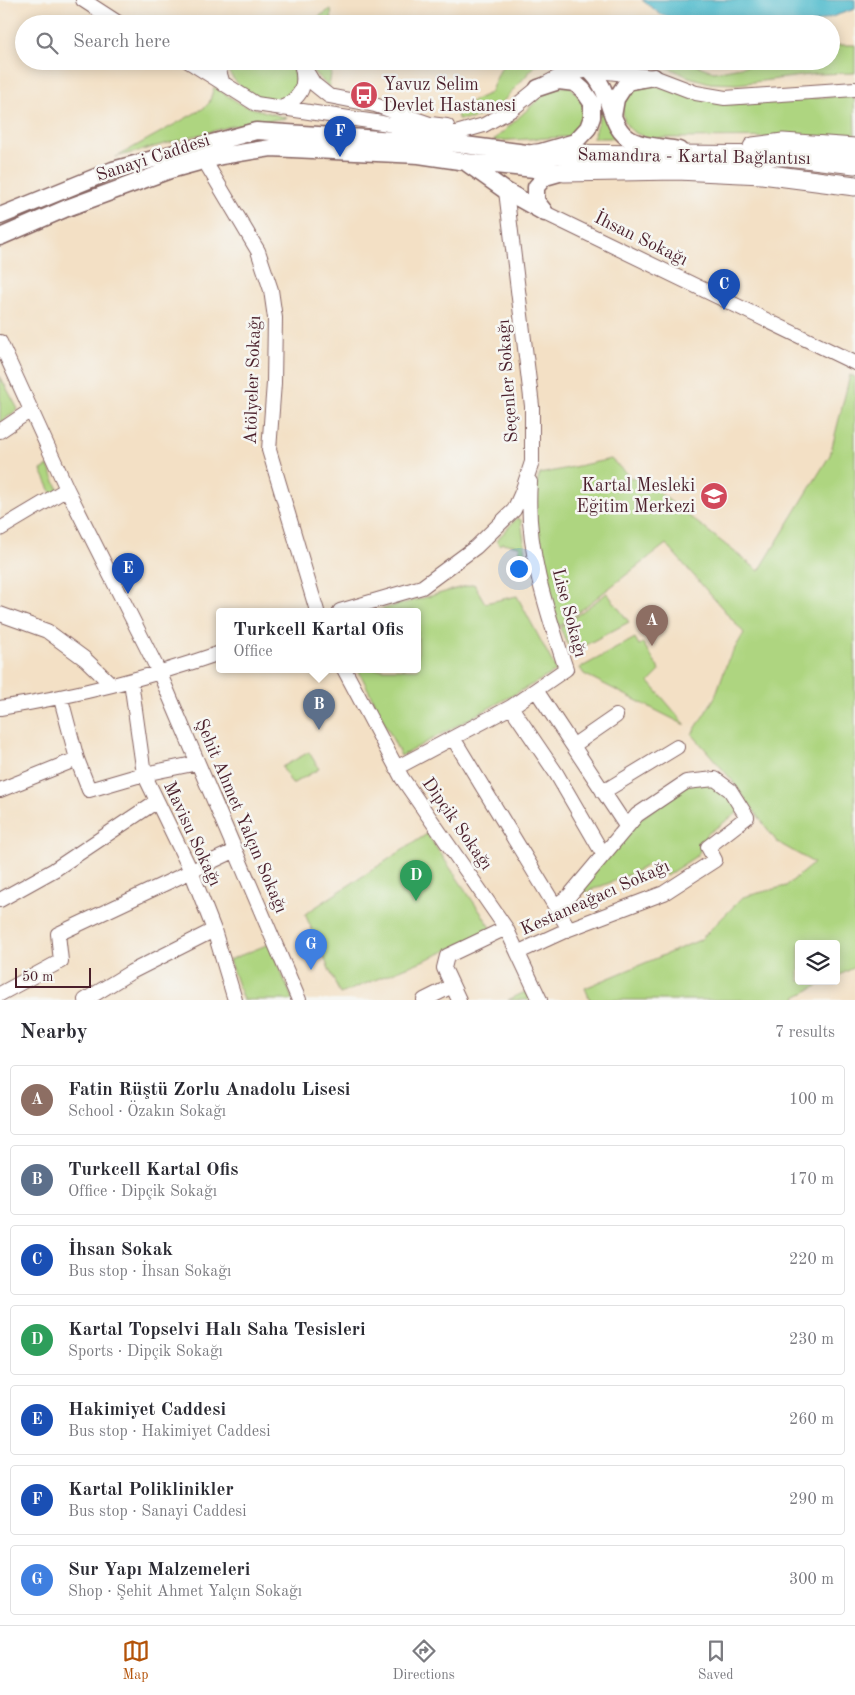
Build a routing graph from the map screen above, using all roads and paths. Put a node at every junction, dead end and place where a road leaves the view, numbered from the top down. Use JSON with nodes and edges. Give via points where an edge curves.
{"nodes":[{"id":1,"x":83,"y":0,"type":"edge"},
{"id":2,"x":107,"y":15,"type":"edge"},
{"id":3,"x":202,"y":70,"type":"edge"},
{"id":4,"x":219,"y":70,"type":"edge"},
{"id":5,"x":302,"y":70,"type":"edge"},
{"id":6,"x":305,"y":70,"type":"edge"},
{"id":7,"x":589,"y":70,"type":"junction"},
{"id":8,"x":654,"y":76,"type":"junction"},
{"id":9,"x":223,"y":84,"type":"junction"},
{"id":10,"x":538,"y":88,"type":"junction"},
{"id":11,"x":854,"y":90,"type":"edge"},
{"id":12,"x":281,"y":108,"type":"junction"},
{"id":13,"x":613,"y":116,"type":"junction"},
{"id":14,"x":472,"y":128,"type":"junction"},
{"id":15,"x":855,"y":148,"type":"edge"},
{"id":16,"x":534,"y":154,"type":"junction"},
{"id":17,"x":705,"y":155,"type":"junction"},
{"id":18,"x":204,"y":160,"type":"junction"},
{"id":19,"x":466,"y":162,"type":"junction"},
{"id":20,"x":855,"y":164,"type":"edge"},
{"id":21,"x":113,"y":170,"type":"junction"},
{"id":22,"x":564,"y":172,"type":"junction"},
{"id":23,"x":855,"y":186,"type":"edge"},
{"id":24,"x":506,"y":191,"type":"junction"},
{"id":25,"x":0,"y":204,"type":"edge"},
{"id":26,"x":545,"y":213,"type":"junction"},
{"id":27,"x":0,"y":216,"type":"edge"},
{"id":28,"x":0,"y":237,"type":"edge"},
{"id":29,"x":0,"y":342,"type":"edge"},
{"id":30,"x":855,"y":363,"type":"edge"},
{"id":31,"x":31,"y":410,"type":"junction"},
{"id":32,"x":0,"y":431,"type":"edge"},
{"id":33,"x":532,"y":462,"type":"junction"},
{"id":34,"x":67,"y":489,"type":"junction"},
{"id":35,"x":0,"y":529,"type":"edge"},
{"id":36,"x":316,"y":608,"type":"edge"},
{"id":37,"x":350,"y":608,"type":"edge"},
{"id":38,"x":0,"y":614,"type":"edge"},
{"id":39,"x":216,"y":653,"type":"edge"},
{"id":40,"x":346,"y":673,"type":"edge"},
{"id":41,"x":160,"y":674,"type":"junction"},
{"id":42,"x":131,"y":681,"type":"junction"},
{"id":43,"x":111,"y":684,"type":"junction"},
{"id":44,"x":536,"y":690,"type":"junction"},
{"id":45,"x":61,"y":698,"type":"junction"},
{"id":46,"x":511,"y":707,"type":"junction"},
{"id":47,"x":0,"y":708,"type":"edge"},
{"id":48,"x":616,"y":716,"type":"dead end"},
{"id":49,"x":453,"y":738,"type":"junction"},
{"id":50,"x":574,"y":745,"type":"junction"},
{"id":51,"x":677,"y":747,"type":"dead end"},
{"id":52,"x":77,"y":759,"type":"junction"},
{"id":53,"x":198,"y":763,"type":"junction"},
{"id":54,"x":396,"y":768,"type":"junction"},
{"id":55,"x":144,"y":774,"type":"junction"},
{"id":56,"x":0,"y":790,"type":"edge"},
{"id":57,"x":603,"y":792,"type":"junction"},
{"id":58,"x":157,"y":801,"type":"junction"},
{"id":59,"x":626,"y":826,"type":"junction"},
{"id":60,"x":234,"y":851,"type":"junction"},
{"id":61,"x":603,"y":854,"type":"junction"},
{"id":62,"x":191,"y":871,"type":"junction"},
{"id":63,"x":0,"y":900,"type":"edge"},
{"id":64,"x":555,"y":906,"type":"junction"},
{"id":65,"x":506,"y":928,"type":"junction"},
{"id":66,"x":569,"y":929,"type":"junction"},
{"id":67,"x":214,"y":930,"type":"junction"},
{"id":68,"x":519,"y":952,"type":"junction"},
{"id":69,"x":452,"y":986,"type":"junction"},
{"id":70,"x":0,"y":994,"type":"edge"},
{"id":71,"x":93,"y":998,"type":"edge"},
{"id":72,"x":231,"y":998,"type":"edge"},
{"id":73,"x":299,"y":1000,"type":"edge"},
{"id":74,"x":424,"y":1000,"type":"edge"},
{"id":75,"x":459,"y":1000,"type":"edge"},
{"id":76,"x":540,"y":1000,"type":"edge"}],
"edges":[{"from":1,"to":2,"type":"street"},
{"from":3,"to":9,"type":"street"},
{"from":4,"to":9,"type":"street"},
{"from":5,"to":12,"type":"street","via":[[302,92]]},
{"from":6,"to":14,"type":"street","via":[[314,84],[329,96],[376,105],[430,124]]},
{"from":7,"to":8,"type":"street"},
{"from":7,"to":10,"type":"street","via":[[562,75]]},
{"from":7,"to":13,"type":"main road","via":[[603,86]]},
{"from":8,"to":11,"type":"street","via":[[696,93],[725,98]]},
{"from":8,"to":13,"type":"main road","via":[[627,82],[616,99]]},
{"from":9,"to":12,"type":"street","via":[[248,100]]},
{"from":10,"to":14,"type":"street","via":[[498,118]]},
{"from":10,"to":16,"type":"main road","via":[[559,81],[575,83],[592,104],[592,117],[588,128],[575,142]]},
{"from":12,"to":14,"type":"street","via":[[426,132],[456,133]]},
{"from":13,"to":17,"type":"main road","via":[[624,135],[634,141]]},
{"from":15,"to":17,"type":"highway","via":[[783,142]]},
{"from":16,"to":17,"type":"highway","name":"Samandıra - Kartal Bağlantısı"},
{"from":16,"to":21,"type":"main road","name":"Sanayi Caddesi","via":[[457,144],[256,131]]},
{"from":17,"to":20,"type":"highway","name":"Samandıra - Kartal Bağlantısı","via":[[788,156]]},
{"from":18,"to":19,"type":"main road","name":"Sanayi Caddesi","via":[[271,148],[419,155]]},
{"from":18,"to":28,"type":"main road","name":"Sanayi Caddesi","via":[[67,208]]},
{"from":18,"to":36,"type":"street","name":"Atölyeler Sokağı","via":[[258,251],[271,290],[276,318],[269,450]]},
{"from":19,"to":22,"type":"main road","name":"Sanayi Caddesi"},
{"from":19,"to":24,"type":"main road"},
{"from":21,"to":25,"type":"main road"},
{"from":21,"to":27,"type":"main road","name":"Sanayi Caddesi"},
{"from":22,"to":23,"type":"highway","name":"Samandıra - Kartal Bağlantısı","via":[[677,170],[762,174]]},
{"from":22,"to":26,"type":"main road","via":[[546,177],[536,187],[536,201]]},
{"from":24,"to":26,"type":"main road"},
{"from":24,"to":33,"type":"street","name":"Seçenler Sokağı","via":[[532,406]]},
{"from":26,"to":30,"type":"street","name":"İhsan Sokağı"},
{"from":29,"to":31,"type":"street","name":"Şehit Ahmet Yalçın Sokağı"},
{"from":31,"to":32,"type":"street"},
{"from":31,"to":34,"type":"street","name":"Şehit Ahmet Yalçın Sokağı"},
{"from":33,"to":37,"type":"street","name":"Seçenler Sokağı","via":[[514,510],[476,547],[422,587]]},
{"from":33,"to":44,"type":"street","name":"Lise Sokağı","via":[[528,500],[538,577],[566,669]]},
{"from":34,"to":35,"type":"street"},
{"from":34,"to":41,"type":"street","name":"Şehit Ahmet Yalçın Sokağı"},
{"from":38,"to":43,"type":"street","via":[[47,631],[85,659]]},
{"from":39,"to":41,"type":"street"},
{"from":40,"to":54,"type":"street","name":"Dipçik Sokağı"},
{"from":41,"to":42,"type":"street"},
{"from":41,"to":53,"type":"street","name":"Şehit Ahmet Yalçın Sokağı"},
{"from":42,"to":43,"type":"street"},
{"from":42,"to":55,"type":"street","name":"Mavisu Sokağı"},
{"from":43,"to":45,"type":"street"},
{"from":44,"to":46,"type":"street","name":"Lise Sokağı"},
{"from":44,"to":50,"type":"street"},
{"from":45,"to":47,"type":"street"},
{"from":45,"to":52,"type":"street"},
{"from":46,"to":49,"type":"street","name":"Lise Sokağı"},
{"from":46,"to":61,"type":"street","via":[[556,773]]},
{"from":48,"to":50,"type":"street"},
{"from":49,"to":54,"type":"street","name":"Lise Sokağı"},
{"from":49,"to":64,"type":"street"},
{"from":50,"to":57,"type":"street"},
{"from":51,"to":57,"type":"street"},
{"from":52,"to":55,"type":"street","via":[[89,790]]},
{"from":52,"to":56,"type":"street"},
{"from":53,"to":55,"type":"street"},
{"from":53,"to":60,"type":"street","name":"Şehit Ahmet Yalçın Sokağı"},
{"from":54,"to":65,"type":"street","name":"Dipçik Sokağı"},
{"from":55,"to":58,"type":"street","name":"Mavisu Sokağı"},
{"from":57,"to":59,"type":"street"},
{"from":58,"to":62,"type":"street","name":"Mavisu Sokağı"},
{"from":58,"to":63,"type":"street","via":[[54,870]]},
{"from":59,"to":61,"type":"street","name":"Kestaneağacı Sokağı"},
{"from":59,"to":66,"type":"street","name":"Kestaneağacı Sokağı","via":[[686,782],[715,779],[730,790],[747,816],[708,847],[714,860],[664,893]]},
{"from":60,"to":62,"type":"street"},
{"from":60,"to":73,"type":"street","name":"Şehit Ahmet Yalçın Sokağı"},
{"from":61,"to":64,"type":"street","name":"Kestaneağacı Sokağı","via":[[569,896]]},
{"from":62,"to":67,"type":"street","name":"Mavisu Sokağı"},
{"from":62,"to":70,"type":"street","via":[[58,934],[61,961]]},
{"from":64,"to":66,"type":"street"},
{"from":65,"to":68,"type":"street","name":"Dipçik Sokağı"},
{"from":65,"to":69,"type":"street","via":[[447,956],[444,968]]},
{"from":66,"to":68,"type":"street","name":"Kestaneağacı Sokağı"},
{"from":67,"to":71,"type":"street","via":[[131,972]]},
{"from":67,"to":72,"type":"street","name":"Mavisu Sokağı"},
{"from":68,"to":76,"type":"street","name":"Dipçik Sokağı"},
{"from":69,"to":74,"type":"street"},
{"from":69,"to":75,"type":"street"}]}
